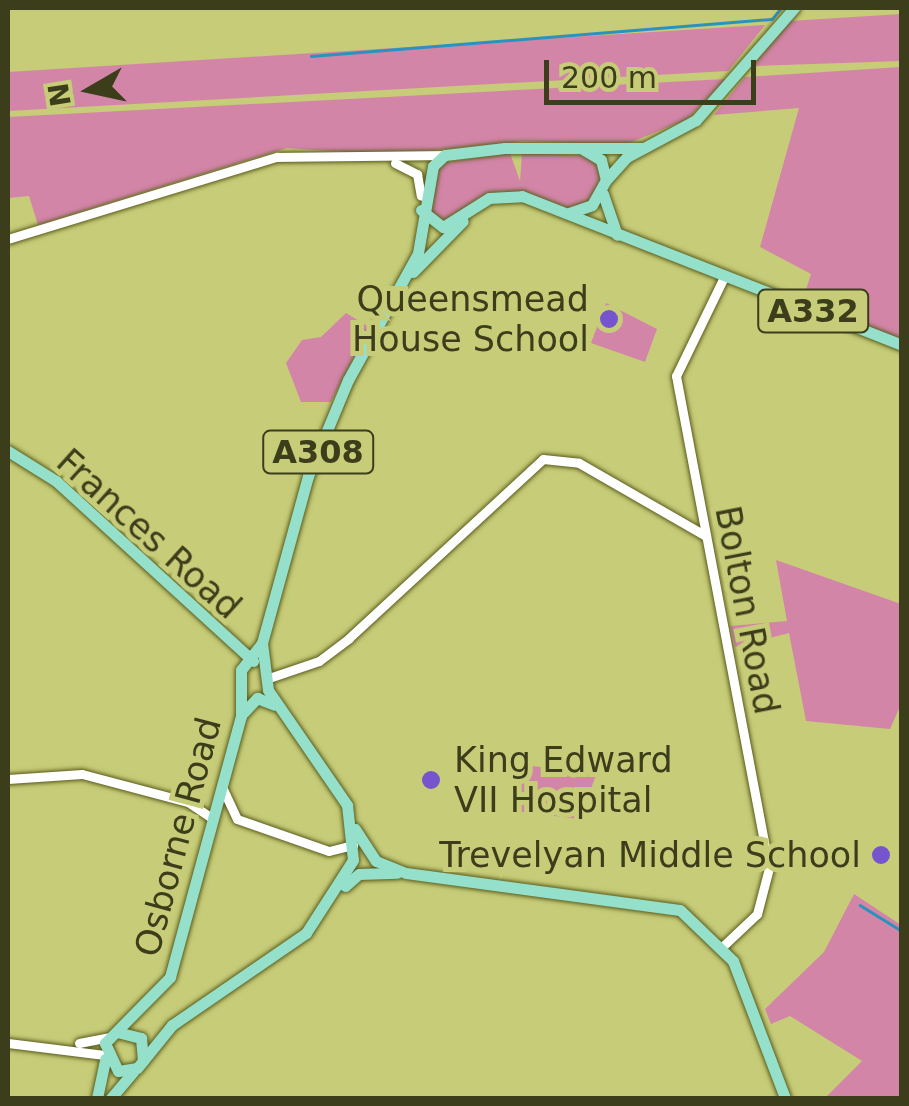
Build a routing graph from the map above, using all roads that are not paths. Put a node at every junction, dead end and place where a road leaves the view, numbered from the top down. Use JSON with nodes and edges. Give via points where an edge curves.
{"nodes":[{"id":1,"x":794,"y":8,"type":"edge"},
{"id":2,"x":579,"y":148,"type":"junction"},
{"id":3,"x":643,"y":148,"type":"junction"},
{"id":4,"x":445,"y":155,"type":"junction"},
{"id":5,"x":390,"y":161,"type":"junction"},
{"id":6,"x":605,"y":185,"type":"junction"},
{"id":7,"x":421,"y":201,"type":"junction"},
{"id":8,"x":565,"y":214,"type":"junction"},
{"id":9,"x":466,"y":218,"type":"junction"},
{"id":10,"x":619,"y":238,"type":"junction"},
{"id":11,"x":8,"y":239,"type":"edge"},
{"id":12,"x":409,"y":276,"type":"junction"},
{"id":13,"x":724,"y":278,"type":"junction"},
{"id":14,"x":902,"y":346,"type":"edge"},
{"id":15,"x":8,"y":452,"type":"edge"},
{"id":16,"x":706,"y":536,"type":"junction"},
{"id":17,"x":222,"y":640,"type":"junction"},
{"id":18,"x":257,"y":663,"type":"junction"},
{"id":19,"x":285,"y":668,"type":"junction"},
{"id":20,"x":266,"y":680,"type":"junction"},
{"id":21,"x":240,"y":686,"type":"junction"},
{"id":22,"x":286,"y":715,"type":"junction"},
{"id":23,"x":241,"y":716,"type":"junction"},
{"id":24,"x":8,"y":779,"type":"edge"},
{"id":25,"x":222,"y":788,"type":"junction"},
{"id":26,"x":188,"y":802,"type":"junction"},
{"id":27,"x":213,"y":819,"type":"junction"},
{"id":28,"x":353,"y":826,"type":"junction"},
{"id":29,"x":354,"y":843,"type":"junction"},
{"id":30,"x":406,"y":873,"type":"junction"},
{"id":31,"x":340,"y":892,"type":"junction"},
{"id":32,"x":723,"y":946,"type":"junction"},
{"id":33,"x":113,"y":1034,"type":"junction"},
{"id":34,"x":8,"y":1043,"type":"edge"},
{"id":35,"x":76,"y":1044,"type":"junction"},
{"id":36,"x":105,"y":1057,"type":"junction"},
{"id":37,"x":140,"y":1065,"type":"junction"},
{"id":38,"x":97,"y":1098,"type":"edge"},
{"id":39,"x":110,"y":1098,"type":"edge"},
{"id":40,"x":785,"y":1098,"type":"edge"}],
"edges":[{"from":1,"to":3,"type":"main road","via":[[696,120]]},
{"from":2,"to":3,"type":"main road"},
{"from":2,"to":4,"type":"main road"},
{"from":2,"to":6,"type":"main road","via":[[600,160]]},
{"from":3,"to":6,"type":"main road"},
{"from":4,"to":5,"type":"street"},
{"from":4,"to":7,"type":"main road"},
{"from":5,"to":7,"type":"street","via":[[417,174]]},
{"from":5,"to":11,"type":"street","via":[[277,158]]},
{"from":6,"to":8,"type":"main road","via":[[582,212]]},
{"from":6,"to":10,"type":"main road","via":[[603,215]]},
{"from":7,"to":9,"type":"main road","via":[[436,226]]},
{"from":7,"to":12,"type":"main road","name":"Osborne Road","number":"A308"},
{"from":8,"to":9,"type":"main road","name":"Osborne Road","via":[[511,194]]},
{"from":8,"to":10,"type":"main road","number":"A332"},
{"from":9,"to":12,"type":"main road","name":"Osborne Road","number":"A308"},
{"from":10,"to":13,"type":"main road","number":"A332"},
{"from":12,"to":18,"type":"main road","name":"Osborne Road","number":"A308","via":[[348,380],[308,476]]},
{"from":13,"to":14,"type":"main road","number":"A332"},
{"from":13,"to":16,"type":"street","name":"Bolton Road","via":[[676,376]]},
{"from":15,"to":17,"type":"main road","name":"Frances Road","via":[[136,550]]},
{"from":16,"to":19,"type":"street","via":[[579,463],[542,459],[349,638],[319,661]]},
{"from":16,"to":32,"type":"street","name":"Bolton Road","via":[[769,868],[757,914]]},
{"from":17,"to":18,"type":"main road","name":"Frances Road"},
{"from":17,"to":21,"type":"main road"},
{"from":18,"to":19,"type":"street"},
{"from":18,"to":20,"type":"main road","number":"A308"},
{"from":18,"to":21,"type":"main road","name":"Osborne Road","number":"A308"},
{"from":19,"to":20,"type":"street"},
{"from":20,"to":22,"type":"main road","number":"A308"},
{"from":21,"to":23,"type":"main road","name":"Osborne Road","number":"A308"},
{"from":22,"to":23,"type":"main road","via":[[260,698]]},
{"from":22,"to":28,"type":"main road","number":"A308","via":[[338,785]]},
{"from":23,"to":25,"type":"main road","name":"Osborne Road","number":"A308"},
{"from":24,"to":26,"type":"street","via":[[82,774]]},
{"from":25,"to":26,"type":"street"},
{"from":25,"to":27,"type":"main road","name":"Osborne Road","number":"A308"},
{"from":25,"to":29,"type":"street","via":[[237,819],[329,851]]},
{"from":26,"to":27,"type":"street"},
{"from":27,"to":33,"type":"main road","name":"Osborne Road","number":"A308","via":[[170,977]]},
{"from":28,"to":29,"type":"main road","number":"A308"},
{"from":28,"to":30,"type":"main road","via":[[376,861]]},
{"from":29,"to":31,"type":"main road","number":"A308"},
{"from":30,"to":31,"type":"main road","via":[[359,874]]},
{"from":30,"to":32,"type":"main road","via":[[568,902],[666,905]]},
{"from":31,"to":37,"type":"main road","number":"A308","via":[[286,951],[172,1025]]},
{"from":32,"to":40,"type":"main road","via":[[760,1016]]},
{"from":33,"to":35,"type":"street"},
{"from":33,"to":36,"type":"main road","number":"A308"},
{"from":33,"to":37,"type":"main road","via":[[140,1038]]},
{"from":34,"to":35,"type":"street"},
{"from":35,"to":36,"type":"street"},
{"from":36,"to":37,"type":"main road","via":[[118,1071]]},
{"from":36,"to":38,"type":"main road","number":"A308"},
{"from":37,"to":39,"type":"main road","number":"A308"}]}
